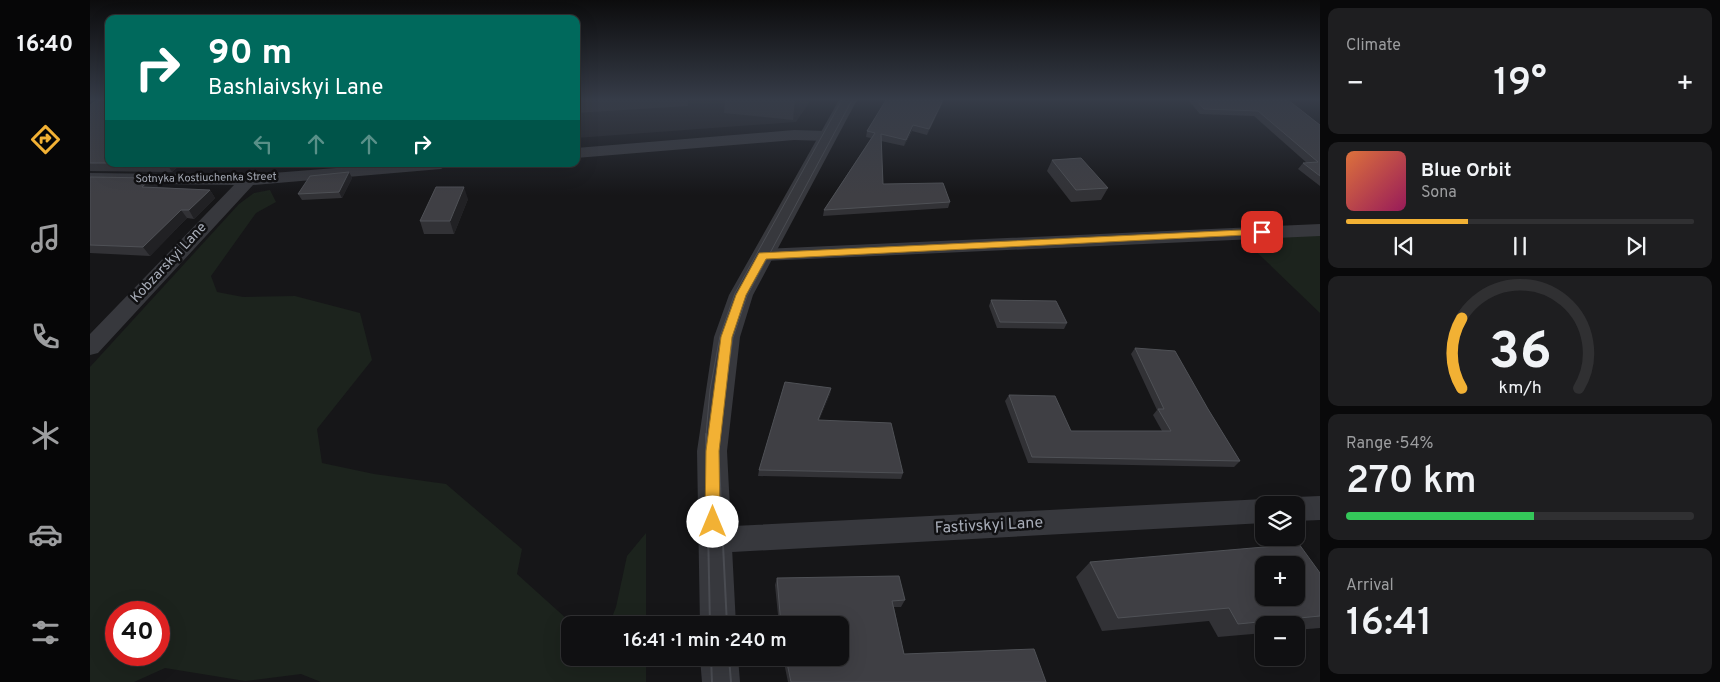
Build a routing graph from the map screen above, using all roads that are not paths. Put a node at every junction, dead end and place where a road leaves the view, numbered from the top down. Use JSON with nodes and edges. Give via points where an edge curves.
{"nodes":[{"id":1,"x":829,"y":132,"type":"edge"},
{"id":2,"x":827,"y":136,"type":"junction"},
{"id":3,"x":580,"y":153,"type":"edge"},
{"id":4,"x":405,"y":167,"type":"edge"},
{"id":5,"x":90,"y":178,"type":"edge"},
{"id":6,"x":248,"y":180,"type":"junction"},
{"id":7,"x":1320,"y":230,"type":"edge"},
{"id":8,"x":762,"y":256,"type":"junction"},
{"id":9,"x":90,"y":347,"type":"edge"},
{"id":10,"x":1320,"y":508,"type":"edge"},
{"id":11,"x":1305,"y":509,"type":"edge"},
{"id":12,"x":1255,"y":511,"type":"edge"},
{"id":13,"x":714,"y":540,"type":"junction"},
{"id":14,"x":718,"y":616,"type":"edge"},
{"id":15,"x":720,"y":666,"type":"edge"},
{"id":16,"x":721,"y":682,"type":"edge"}],
"edges":[{"from":1,"to":2,"type":"street"},
{"from":2,"to":3,"type":"street","via":[[794,135]]},
{"from":2,"to":8,"type":"street"},
{"from":4,"to":6,"type":"street","name":"Sotnyka Kostiuchenka Street"},
{"from":5,"to":6,"type":"street","name":"Sotnyka Kostiuchenka Street"},
{"from":6,"to":9,"type":"street","name":"Kobzarskyi Lane"},
{"from":7,"to":8,"type":"street"},
{"from":8,"to":13,"type":"street","via":[[741,295],[726,337],[712,451]]},
{"from":10,"to":11,"type":"street"},
{"from":12,"to":13,"type":"street","name":"Fastivskyi Lane"},
{"from":13,"to":14,"type":"street"},
{"from":15,"to":16,"type":"street"}]}
